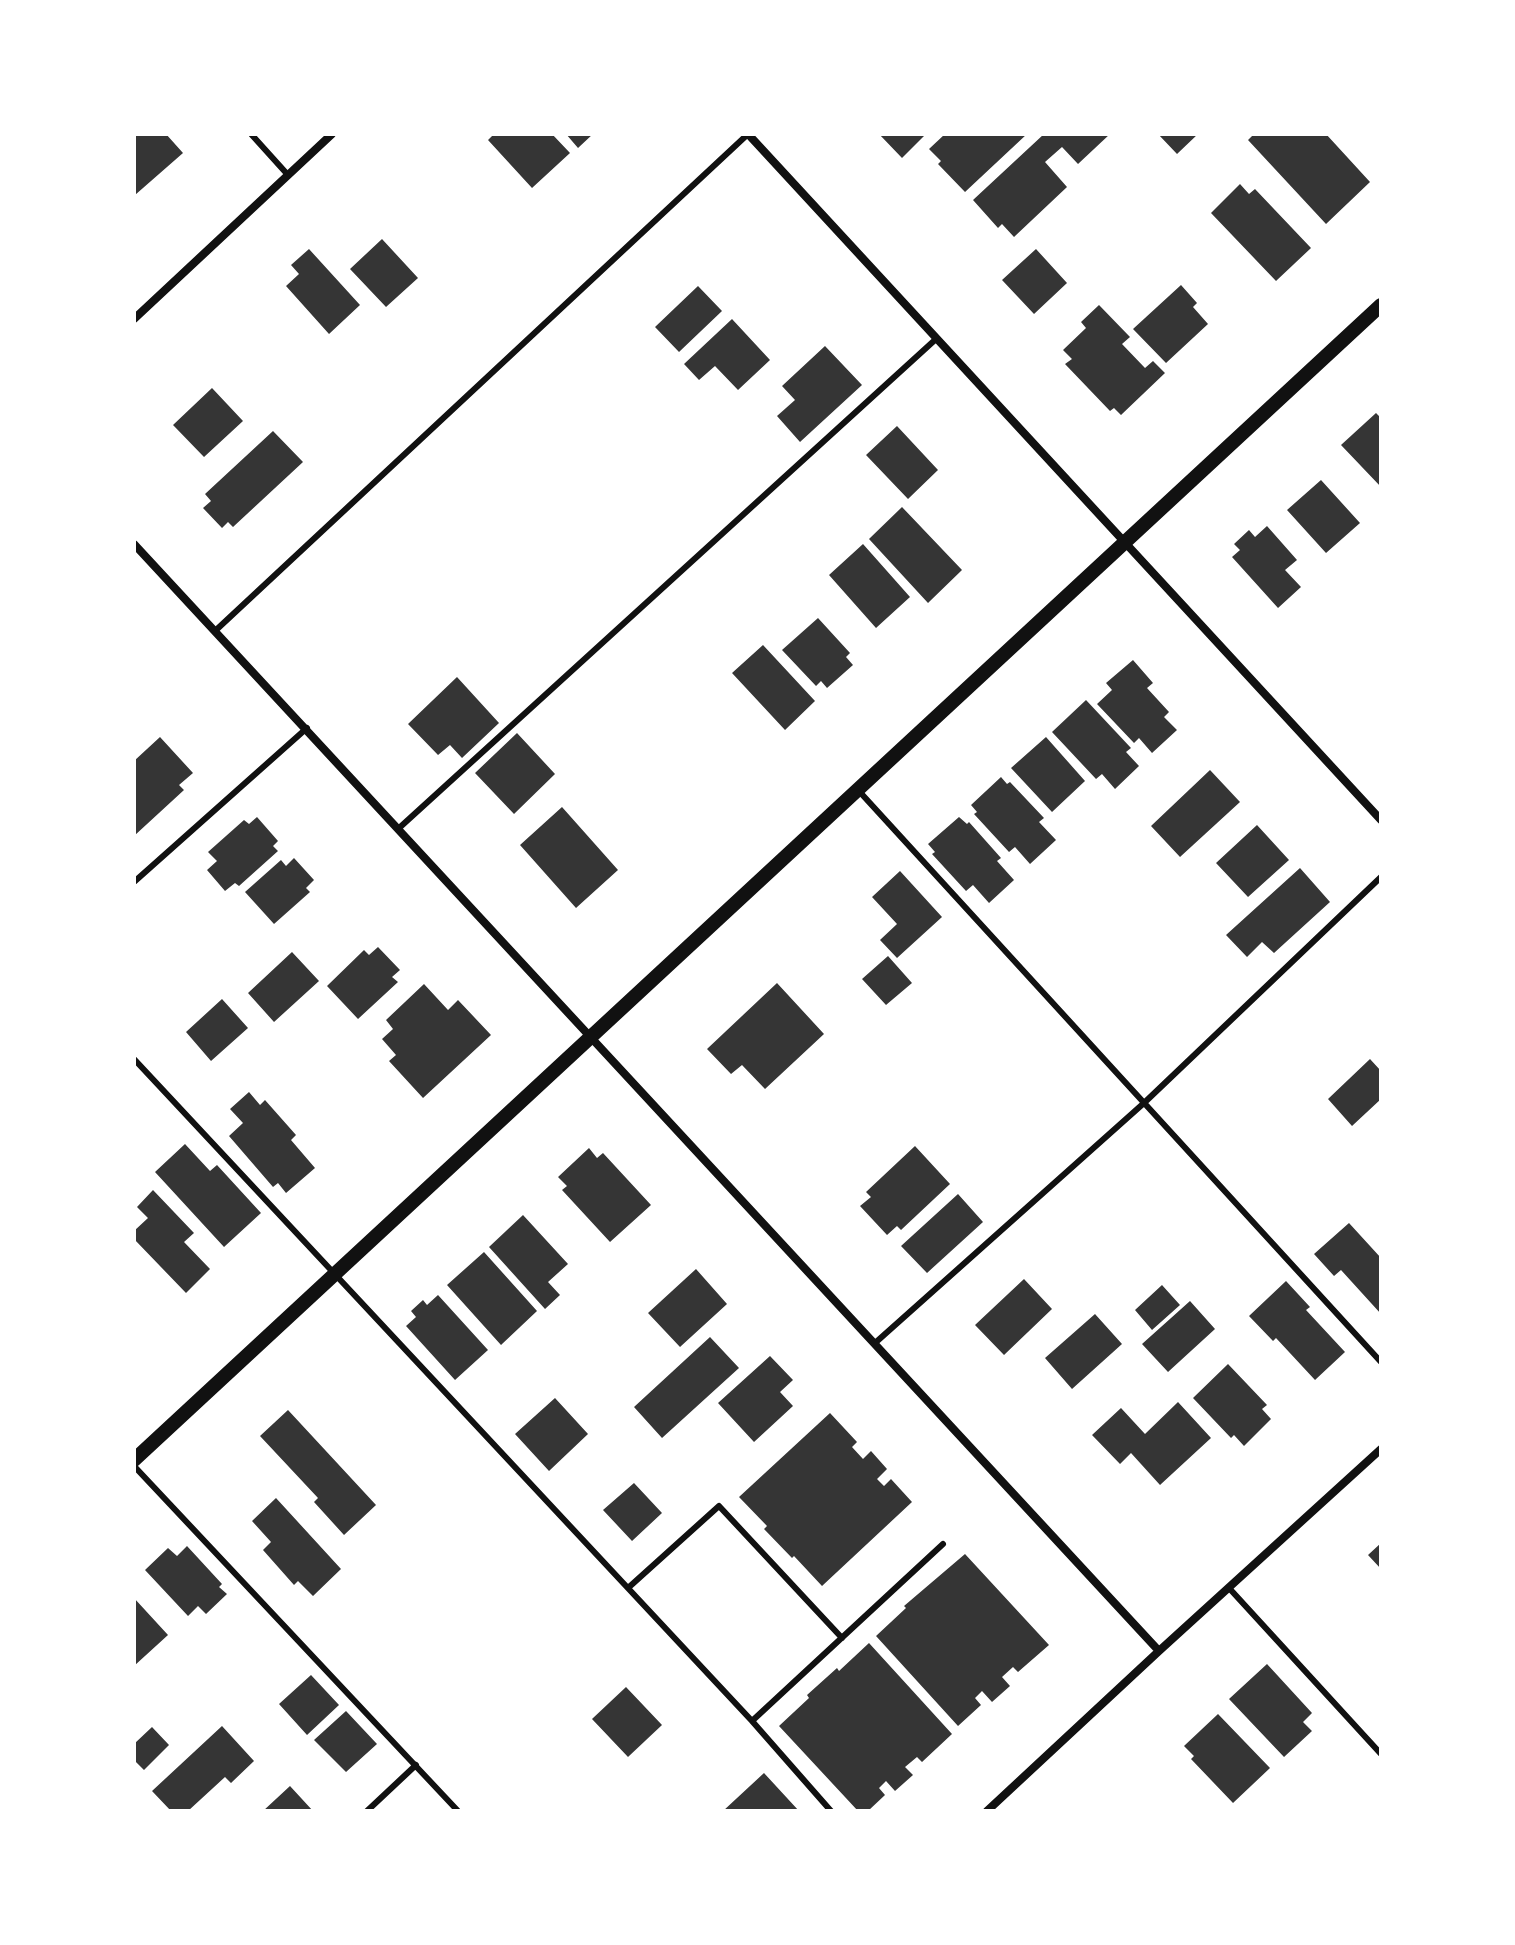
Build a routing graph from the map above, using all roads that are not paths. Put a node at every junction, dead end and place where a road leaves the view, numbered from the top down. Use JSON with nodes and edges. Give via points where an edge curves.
{"nodes":[{"id":1,"x":251,"y":134,"type":"edge"},
{"id":2,"x":332,"y":134,"type":"edge"},
{"id":3,"x":748,"y":134,"type":"edge"},
{"id":4,"x":288,"y":175,"type":"junction"},
{"id":5,"x":1381,"y":305,"type":"edge"},
{"id":6,"x":134,"y":319,"type":"edge"},
{"id":7,"x":936,"y":339,"type":"junction"},
{"id":8,"x":1125,"y":542,"type":"junction"},
{"id":9,"x":134,"y":544,"type":"edge"},
{"id":10,"x":215,"y":631,"type":"junction"},
{"id":11,"x":307,"y":728,"type":"junction"},
{"id":12,"x":858,"y":790,"type":"junction"},
{"id":13,"x":1381,"y":820,"type":"edge"},
{"id":14,"x":398,"y":829,"type":"junction"},
{"id":15,"x":1381,"y":877,"type":"edge"},
{"id":16,"x":134,"y":882,"type":"edge"},
{"id":17,"x":590,"y":1036,"type":"junction"},
{"id":18,"x":134,"y":1059,"type":"edge"},
{"id":19,"x":1144,"y":1103,"type":"junction"},
{"id":20,"x":336,"y":1275,"type":"junction"},
{"id":21,"x":875,"y":1343,"type":"junction"},
{"id":22,"x":1381,"y":1362,"type":"edge"},
{"id":23,"x":1381,"y":1449,"type":"edge"},
{"id":24,"x":134,"y":1463,"type":"edge"},
{"id":25,"x":943,"y":1544,"type":"dead end"},
{"id":26,"x":628,"y":1588,"type":"junction"},
{"id":27,"x":1229,"y":1588,"type":"junction"},
{"id":28,"x":842,"y":1638,"type":"junction"},
{"id":29,"x":1159,"y":1651,"type":"junction"},
{"id":30,"x":752,"y":1721,"type":"junction"},
{"id":31,"x":1381,"y":1754,"type":"edge"},
{"id":32,"x":416,"y":1765,"type":"junction"},
{"id":33,"x":367,"y":1811,"type":"edge"},
{"id":34,"x":458,"y":1811,"type":"edge"},
{"id":35,"x":831,"y":1811,"type":"edge"},
{"id":36,"x":987,"y":1811,"type":"edge"}],
"edges":[{"from":1,"to":4,"type":"lane"},
{"from":2,"to":4,"type":"street"},
{"from":3,"to":7,"type":"street"},
{"from":3,"to":10,"type":"lane"},
{"from":4,"to":6,"type":"street"},
{"from":5,"to":8,"type":"street"},
{"from":7,"to":8,"type":"street"},
{"from":7,"to":14,"type":"lane"},
{"from":8,"to":12,"type":"street"},
{"from":8,"to":13,"type":"street"},
{"from":9,"to":10,"type":"street"},
{"from":10,"to":11,"type":"street"},
{"from":11,"to":14,"type":"street"},
{"from":11,"to":16,"type":"lane"},
{"from":12,"to":17,"type":"street"},
{"from":12,"to":19,"type":"lane"},
{"from":14,"to":17,"type":"street"},
{"from":15,"to":19,"type":"lane"},
{"from":17,"to":20,"type":"street"},
{"from":17,"to":21,"type":"street"},
{"from":18,"to":20,"type":"lane"},
{"from":19,"to":21,"type":"lane"},
{"from":19,"to":22,"type":"lane"},
{"from":20,"to":24,"type":"street"},
{"from":20,"to":26,"type":"lane"},
{"from":21,"to":29,"type":"street"},
{"from":23,"to":27,"type":"street"},
{"from":24,"to":32,"type":"lane"},
{"from":25,"to":28,"type":"lane"},
{"from":26,"to":28,"type":"lane","via":[[719,1506]]},
{"from":26,"to":30,"type":"lane"},
{"from":27,"to":29,"type":"street"},
{"from":27,"to":31,"type":"lane"},
{"from":28,"to":30,"type":"lane"},
{"from":29,"to":36,"type":"street"},
{"from":30,"to":35,"type":"lane"},
{"from":32,"to":33,"type":"lane"},
{"from":32,"to":34,"type":"lane"}]}
